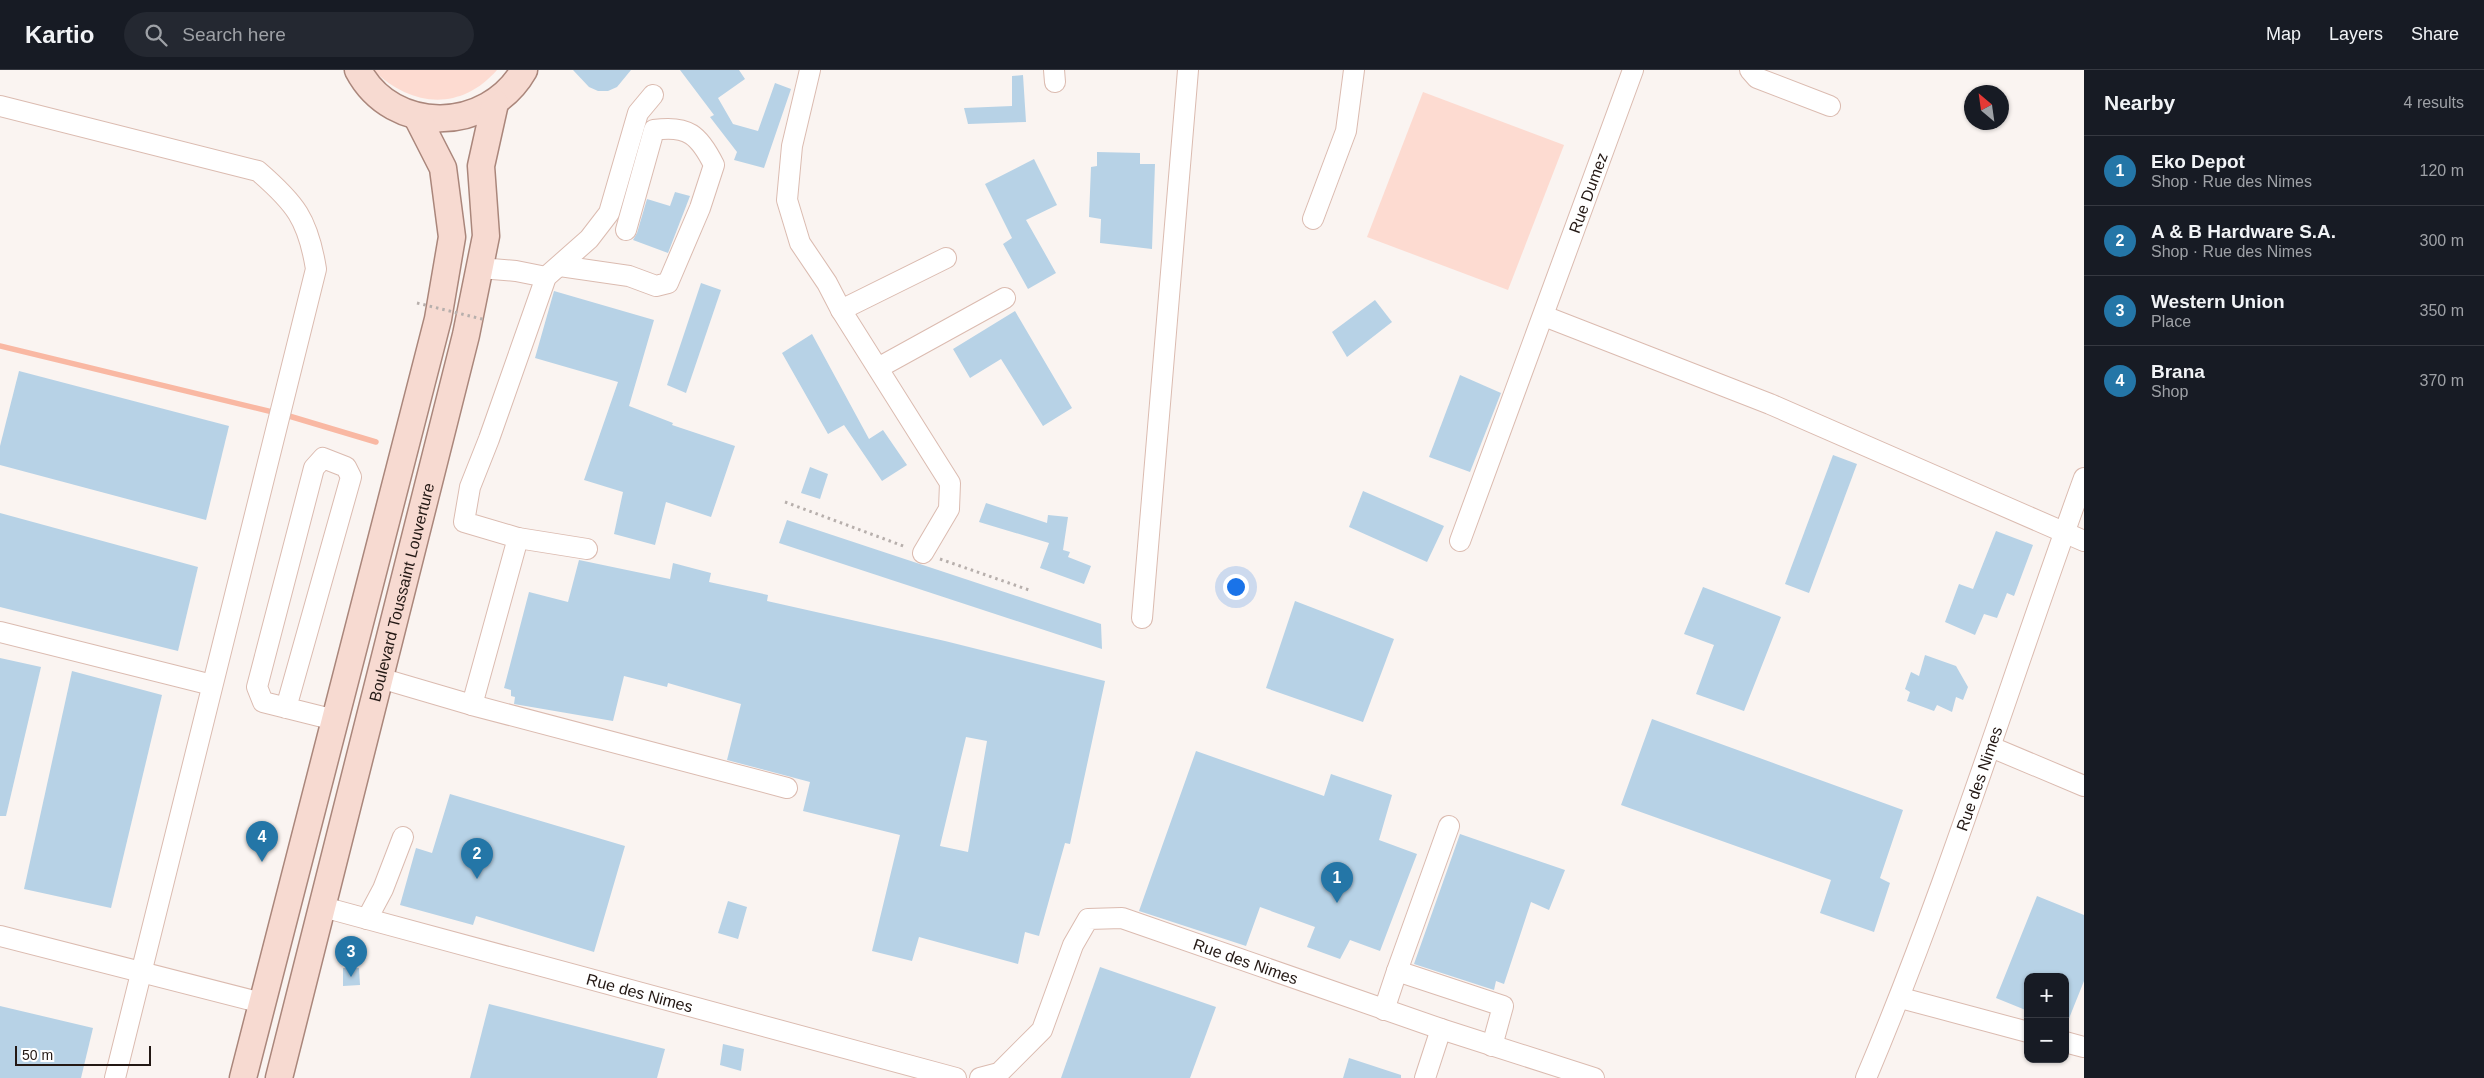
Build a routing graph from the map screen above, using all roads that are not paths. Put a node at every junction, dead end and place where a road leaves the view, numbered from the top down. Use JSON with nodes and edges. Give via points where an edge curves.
{"nodes":[{"id":1,"x":358,"y":70,"type":"edge"},
{"id":2,"x":524,"y":70,"type":"edge"},
{"id":3,"x":810,"y":70,"type":"edge"},
{"id":4,"x":1188,"y":70,"type":"edge"},
{"id":5,"x":1354,"y":70,"type":"edge"},
{"id":6,"x":1632,"y":70,"type":"edge"},
{"id":7,"x":1750,"y":70,"type":"edge"},
{"id":8,"x":653,"y":95,"type":"dead end"},
{"id":9,"x":495,"y":103,"type":"junction"},
{"id":10,"x":0,"y":106,"type":"edge"},
{"id":11,"x":1830,"y":106,"type":"dead end"},
{"id":12,"x":417,"y":117,"type":"junction"},
{"id":13,"x":1313,"y":219,"type":"dead end"},
{"id":14,"x":626,"y":230,"type":"dead end"},
{"id":15,"x":946,"y":258,"type":"dead end"},
{"id":16,"x":480,"y":268,"type":"junction"},
{"id":17,"x":553,"y":271,"type":"junction"},
{"id":18,"x":1005,"y":298,"type":"dead end"},
{"id":19,"x":841,"y":310,"type":"junction"},
{"id":20,"x":1544,"y":316,"type":"junction"},
{"id":21,"x":878,"y":368,"type":"junction"},
{"id":22,"x":2084,"y":478,"type":"edge"},
{"id":23,"x":2064,"y":534,"type":"junction"},
{"id":24,"x":518,"y":538,"type":"junction"},
{"id":25,"x":2084,"y":541,"type":"edge"},
{"id":26,"x":1460,"y":542,"type":"dead end"},
{"id":27,"x":587,"y":549,"type":"dead end"},
{"id":28,"x":923,"y":553,"type":"dead end"},
{"id":29,"x":1142,"y":618,"type":"dead end"},
{"id":30,"x":0,"y":632,"type":"edge"},
{"id":31,"x":380,"y":678,"type":"junction"},
{"id":32,"x":212,"y":685,"type":"junction"},
{"id":33,"x":472,"y":705,"type":"junction"},
{"id":34,"x":286,"y":708,"type":"junction"},
{"id":35,"x":334,"y":720,"type":"junction"},
{"id":36,"x":1991,"y":747,"type":"junction"},
{"id":37,"x":2084,"y":786,"type":"edge"},
{"id":38,"x":787,"y":788,"type":"dead end"},
{"id":39,"x":1449,"y":826,"type":"dead end"},
{"id":40,"x":403,"y":837,"type":"dead end"},
{"id":41,"x":323,"y":907,"type":"junction"},
{"id":42,"x":367,"y":919,"type":"junction"},
{"id":43,"x":0,"y":936,"type":"edge"},
{"id":44,"x":1397,"y":971,"type":"junction"},
{"id":45,"x":141,"y":972,"type":"junction"},
{"id":46,"x":1900,"y":998,"type":"junction"},
{"id":47,"x":262,"y":1003,"type":"junction"},
{"id":48,"x":1384,"y":1010,"type":"junction"},
{"id":49,"x":1441,"y":1029,"type":"junction"},
{"id":50,"x":2024,"y":1031,"type":"edge"},
{"id":51,"x":2069,"y":1043,"type":"edge"},
{"id":52,"x":1492,"y":1046,"type":"junction"},
{"id":53,"x":2084,"y":1047,"type":"edge"},
{"id":54,"x":992,"y":1076,"type":"edge"},
{"id":55,"x":115,"y":1078,"type":"edge"},
{"id":56,"x":243,"y":1078,"type":"edge"},
{"id":57,"x":279,"y":1078,"type":"edge"},
{"id":58,"x":956,"y":1078,"type":"edge"},
{"id":59,"x":1425,"y":1078,"type":"edge"},
{"id":60,"x":1594,"y":1078,"type":"edge"},
{"id":61,"x":1866,"y":1078,"type":"edge"}],
"edges":[{"from":1,"to":12,"type":"main road","via":[[365,82],[388,104]]},
{"from":2,"to":9,"type":"main road","via":[[517,83]]},
{"from":3,"to":19,"type":"street","via":[[792,146],[786,200],[800,243]]},
{"from":4,"to":29,"type":"street"},
{"from":5,"to":13,"type":"street","via":[[1346,131]]},
{"from":6,"to":20,"type":"street","name":"Rue Dumez"},
{"from":7,"to":11,"type":"street","via":[[1757,78]]},
{"from":8,"to":17,"type":"street","via":[[638,113],[609,213],[589,239]]},
{"from":9,"to":12,"type":"main road","via":[[471,115],[444,120]]},
{"from":9,"to":16,"type":"main road","name":"Boulevard Toussaint Louverture","via":[[481,166],[486,236]]},
{"from":10,"to":32,"type":"street","via":[[258,171],[283,193],[311,239],[316,269]]},
{"from":12,"to":35,"type":"main road","name":"Boulevard Toussaint Louverture","via":[[443,168],[452,237],[438,319]]},
{"from":14,"to":17,"type":"street","via":[[654,130],[679,128],[698,140],[714,165],[700,208],[668,282],[656,286],[629,276]]},
{"from":15,"to":19,"type":"street"},
{"from":16,"to":17,"type":"street"},
{"from":16,"to":31,"type":"main road","name":"Boulevard Toussaint Louverture"},
{"from":17,"to":24,"type":"street","via":[[470,487],[464,522]]},
{"from":18,"to":21,"type":"street"},
{"from":19,"to":21,"type":"street"},
{"from":20,"to":23,"type":"street","via":[[1770,404]]},
{"from":20,"to":26,"type":"street","name":"Rue Dumez"},
{"from":21,"to":28,"type":"street","via":[[950,483],[949,508]]},
{"from":22,"to":23,"type":"street","name":"Rue des Nimes"},
{"from":23,"to":25,"type":"street"},
{"from":23,"to":36,"type":"street","name":"Rue des Nimes"},
{"from":24,"to":27,"type":"street"},
{"from":24,"to":33,"type":"street"},
{"from":30,"to":32,"type":"street"},
{"from":31,"to":33,"type":"street"},
{"from":31,"to":41,"type":"main road","name":"Boulevard Toussaint Louverture"},
{"from":32,"to":45,"type":"street"},
{"from":33,"to":38,"type":"street"},
{"from":34,"to":34,"type":"street","via":[[351,477],[346,467],[323,458],[314,468],[257,687],[263,702]]},
{"from":34,"to":35,"type":"street"},
{"from":35,"to":47,"type":"main road","name":"Boulevard Toussaint Louverture"},
{"from":36,"to":37,"type":"street"},
{"from":36,"to":46,"type":"street","name":"Rue des Nimes"},
{"from":39,"to":44,"type":"street"},
{"from":40,"to":42,"type":"street"},
{"from":41,"to":42,"type":"street","name":"Rue des Nimes"},
{"from":41,"to":57,"type":"main road","name":"Boulevard Toussaint Louverture"},
{"from":42,"to":58,"type":"street","name":"Rue des Nimes"},
{"from":43,"to":45,"type":"street"},
{"from":44,"to":48,"type":"street"},
{"from":44,"to":52,"type":"street","via":[[1504,1006]]},
{"from":45,"to":47,"type":"street"},
{"from":45,"to":55,"type":"street"},
{"from":46,"to":50,"type":"street"},
{"from":46,"to":61,"type":"street","name":"Rue des Nimes"},
{"from":47,"to":56,"type":"main road","name":"Boulevard Toussaint Louverture"},
{"from":48,"to":49,"type":"street","name":"Rue des Nimes"},
{"from":48,"to":54,"type":"street","name":"Rue des Nimes","via":[[1122,918],[1088,919],[1073,945],[1042,1030]]},
{"from":49,"to":52,"type":"street","name":"Rue des Nimes"},
{"from":49,"to":59,"type":"street"},
{"from":51,"to":53,"type":"street"},
{"from":52,"to":60,"type":"street","name":"Rue des Nimes"}]}
